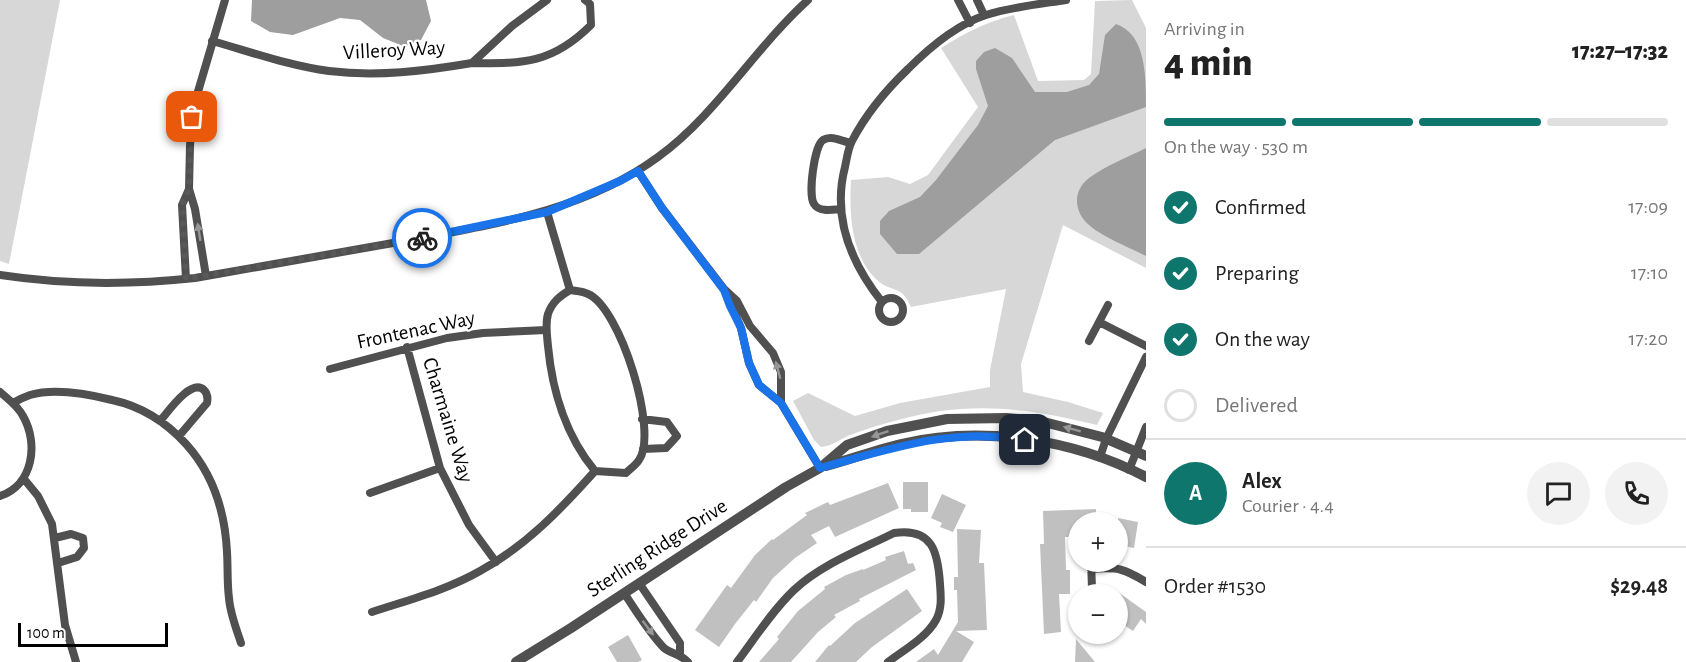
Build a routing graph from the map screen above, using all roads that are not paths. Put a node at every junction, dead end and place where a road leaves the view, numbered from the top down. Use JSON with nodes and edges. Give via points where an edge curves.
{"nodes":[{"id":1,"x":225,"y":0,"type":"edge"},
{"id":2,"x":547,"y":0,"type":"edge"},
{"id":3,"x":585,"y":0,"type":"edge"},
{"id":4,"x":808,"y":0,"type":"edge"},
{"id":5,"x":958,"y":0,"type":"edge"},
{"id":6,"x":977,"y":0,"type":"edge"},
{"id":7,"x":1066,"y":0,"type":"edge"},
{"id":8,"x":984,"y":15,"type":"junction"},
{"id":9,"x":970,"y":23,"type":"junction"},
{"id":10,"x":212,"y":41,"type":"junction"},
{"id":11,"x":472,"y":63,"type":"junction"},
{"id":12,"x":850,"y":143,"type":"junction"},
{"id":13,"x":638,"y":171,"type":"junction"},
{"id":14,"x":189,"y":189,"type":"junction"},
{"id":15,"x":840,"y":209,"type":"junction"},
{"id":16,"x":547,"y":212,"type":"junction"},
{"id":17,"x":0,"y":275,"type":"edge"},
{"id":18,"x":206,"y":276,"type":"junction"},
{"id":19,"x":186,"y":279,"type":"junction"},
{"id":20,"x":570,"y":290,"type":"junction"},
{"id":21,"x":724,"y":290,"type":"junction"},
{"id":22,"x":882,"y":302,"type":"dead end"},
{"id":23,"x":1108,"y":305,"type":"dead end"},
{"id":24,"x":1099,"y":322,"type":"junction"},
{"id":25,"x":546,"y":330,"type":"junction"},
{"id":26,"x":1089,"y":340,"type":"dead end"},
{"id":27,"x":762,"y":341,"type":"junction"},
{"id":28,"x":1146,"y":346,"type":"edge"},
{"id":29,"x":407,"y":347,"type":"junction"},
{"id":30,"x":747,"y":349,"type":"junction"},
{"id":31,"x":1146,"y":357,"type":"edge"},
{"id":32,"x":330,"y":369,"type":"dead end"},
{"id":33,"x":0,"y":392,"type":"edge"},
{"id":34,"x":13,"y":403,"type":"junction"},
{"id":35,"x":781,"y":403,"type":"junction"},
{"id":36,"x":642,"y":419,"type":"junction"},
{"id":37,"x":160,"y":421,"type":"junction"},
{"id":38,"x":1146,"y":427,"type":"edge"},
{"id":39,"x":179,"y":436,"type":"junction"},
{"id":40,"x":1106,"y":439,"type":"junction"},
{"id":41,"x":643,"y":449,"type":"junction"},
{"id":42,"x":1141,"y":454,"type":"edge"},
{"id":43,"x":1100,"y":457,"type":"junction"},
{"id":44,"x":440,"y":468,"type":"junction"},
{"id":45,"x":820,"y":468,"type":"junction"},
{"id":46,"x":1129,"y":470,"type":"junction"},
{"id":47,"x":595,"y":471,"type":"junction"},
{"id":48,"x":1146,"y":477,"type":"edge"},
{"id":49,"x":24,"y":479,"type":"junction"},
{"id":50,"x":369,"y":493,"type":"dead end"},
{"id":51,"x":0,"y":496,"type":"edge"},
{"id":52,"x":55,"y":538,"type":"junction"},
{"id":53,"x":496,"y":562,"type":"junction"},
{"id":54,"x":58,"y":563,"type":"junction"},
{"id":55,"x":1128,"y":572,"type":"edge"},
{"id":56,"x":1146,"y":582,"type":"edge"},
{"id":57,"x":639,"y":583,"type":"junction"},
{"id":58,"x":624,"y":593,"type":"junction"},
{"id":59,"x":372,"y":612,"type":"dead end"},
{"id":60,"x":241,"y":643,"type":"dead end"},
{"id":61,"x":680,"y":654,"type":"junction"},
{"id":62,"x":76,"y":662,"type":"edge"},
{"id":63,"x":516,"y":662,"type":"edge"},
{"id":64,"x":670,"y":662,"type":"edge"},
{"id":65,"x":688,"y":662,"type":"edge"},
{"id":66,"x":737,"y":662,"type":"edge"},
{"id":67,"x":888,"y":662,"type":"edge"}],
"edges":[{"from":1,"to":10,"type":"street"},
{"from":2,"to":11,"type":"street","name":"Villeroy Way"},
{"from":3,"to":11,"type":"street","name":"Villeroy Way","via":[[590,4],[591,25],[574,42],[537,59]]},
{"from":4,"to":13,"type":"street","via":[[704,116]]},
{"from":5,"to":9,"type":"street"},
{"from":6,"to":8,"type":"street"},
{"from":7,"to":8,"type":"street"},
{"from":8,"to":9,"type":"street"},
{"from":9,"to":12,"type":"street","via":[[924,53],[895,82]]},
{"from":10,"to":11,"type":"street","name":"Villeroy Way","via":[[329,71],[411,72]]},
{"from":10,"to":14,"type":"street","via":[[192,117]]},
{"from":12,"to":15,"type":"street"},
{"from":12,"to":15,"type":"street","via":[[825,139],[818,145],[813,171],[814,205],[820,210]]},
{"from":13,"to":16,"type":"street"},
{"from":13,"to":21,"type":"street"},
{"from":18,"to":14,"type":"street","one_way":true},
{"from":14,"to":19,"type":"street","via":[[182,205]]},
{"from":15,"to":22,"type":"street","via":[[856,264]]},
{"from":16,"to":18,"type":"street"},
{"from":16,"to":20,"type":"street"},
{"from":17,"to":19,"type":"street","via":[[85,284]]},
{"from":18,"to":19,"type":"street"},
{"from":20,"to":25,"type":"street","via":[[556,299]]},
{"from":20,"to":36,"type":"street","via":[[589,294],[612,321],[628,356]]},
{"from":21,"to":27,"type":"street","via":[[737,301]]},
{"from":21,"to":30,"type":"street"},
{"from":23,"to":24,"type":"street"},
{"from":24,"to":26,"type":"street"},
{"from":24,"to":28,"type":"street"},
{"from":25,"to":29,"type":"street","name":"Frontenac Way","via":[[466,334]]},
{"from":25,"to":47,"type":"street","via":[[557,399],[571,434]]},
{"from":27,"to":30,"type":"street"},
{"from":35,"to":27,"type":"street","one_way":true,"via":[[781,372],[773,353]]},
{"from":29,"to":32,"type":"street","name":"Frontenac Way"},
{"from":29,"to":44,"type":"street","name":"Charmaine Way"},
{"from":30,"to":35,"type":"street","via":[[759,385]]},
{"from":31,"to":40,"type":"street"},
{"from":33,"to":34,"type":"street"},
{"from":34,"to":37,"type":"street","via":[[42,393],[90,396],[118,401]]},
{"from":34,"to":49,"type":"street","via":[[23,416],[31,440]]},
{"from":35,"to":45,"type":"street"},
{"from":36,"to":41,"type":"street"},
{"from":36,"to":41,"type":"street","via":[[667,422],[676,436],[666,448]]},
{"from":37,"to":39,"type":"street"},
{"from":37,"to":39,"type":"street","via":[[190,388],[204,390],[207,403]]},
{"from":38,"to":42,"type":"street"},
{"from":39,"to":60,"type":"street","via":[[207,471],[218,495],[226,533],[229,599]]},
{"from":40,"to":42,"type":"street","name":"Sterling Ridge Drive"},
{"from":40,"to":43,"type":"street"},
{"from":40,"to":45,"type":"street","name":"Sterling Ridge Drive","one_way":true,"via":[[1040,421],[947,419],[887,431],[847,445]]},
{"from":41,"to":47,"type":"street","via":[[640,460],[626,473]]},
{"from":42,"to":46,"type":"street"},
{"from":43,"to":45,"type":"street","name":"Sterling Ridge Drive","via":[[1005,436],[958,436],[902,444]]},
{"from":43,"to":46,"type":"street","name":"Sterling Ridge Drive"},
{"from":44,"to":50,"type":"street"},
{"from":44,"to":53,"type":"street","name":"Charmaine Way","via":[[469,525]]},
{"from":45,"to":57,"type":"street","name":"Sterling Ridge Drive"},
{"from":46,"to":48,"type":"street","name":"Sterling Ridge Drive"},
{"from":47,"to":53,"type":"street","via":[[537,531]]},
{"from":49,"to":51,"type":"street"},
{"from":49,"to":52,"type":"street","via":[[45,508]]},
{"from":52,"to":54,"type":"street"},
{"from":52,"to":54,"type":"street","via":[[71,534],[83,538],[84,548],[77,557]]},
{"from":53,"to":59,"type":"street","via":[[436,591]]},
{"from":54,"to":62,"type":"street","via":[[66,625]]},
{"from":55,"to":56,"type":"street"},
{"from":57,"to":58,"type":"street","name":"Sterling Ridge Drive"},
{"from":57,"to":61,"type":"street","via":[[680,643]]},
{"from":58,"to":61,"type":"street","one_way":true,"via":[[649,631],[667,650]]},
{"from":58,"to":63,"type":"street","name":"Sterling Ridge Drive"},
{"from":61,"to":64,"type":"street"},
{"from":61,"to":65,"type":"street"},
{"from":66,"to":67,"type":"street","via":[[793,591],[809,578],[905,531],[924,537],[939,559],[940,611],[928,631]]}]}
